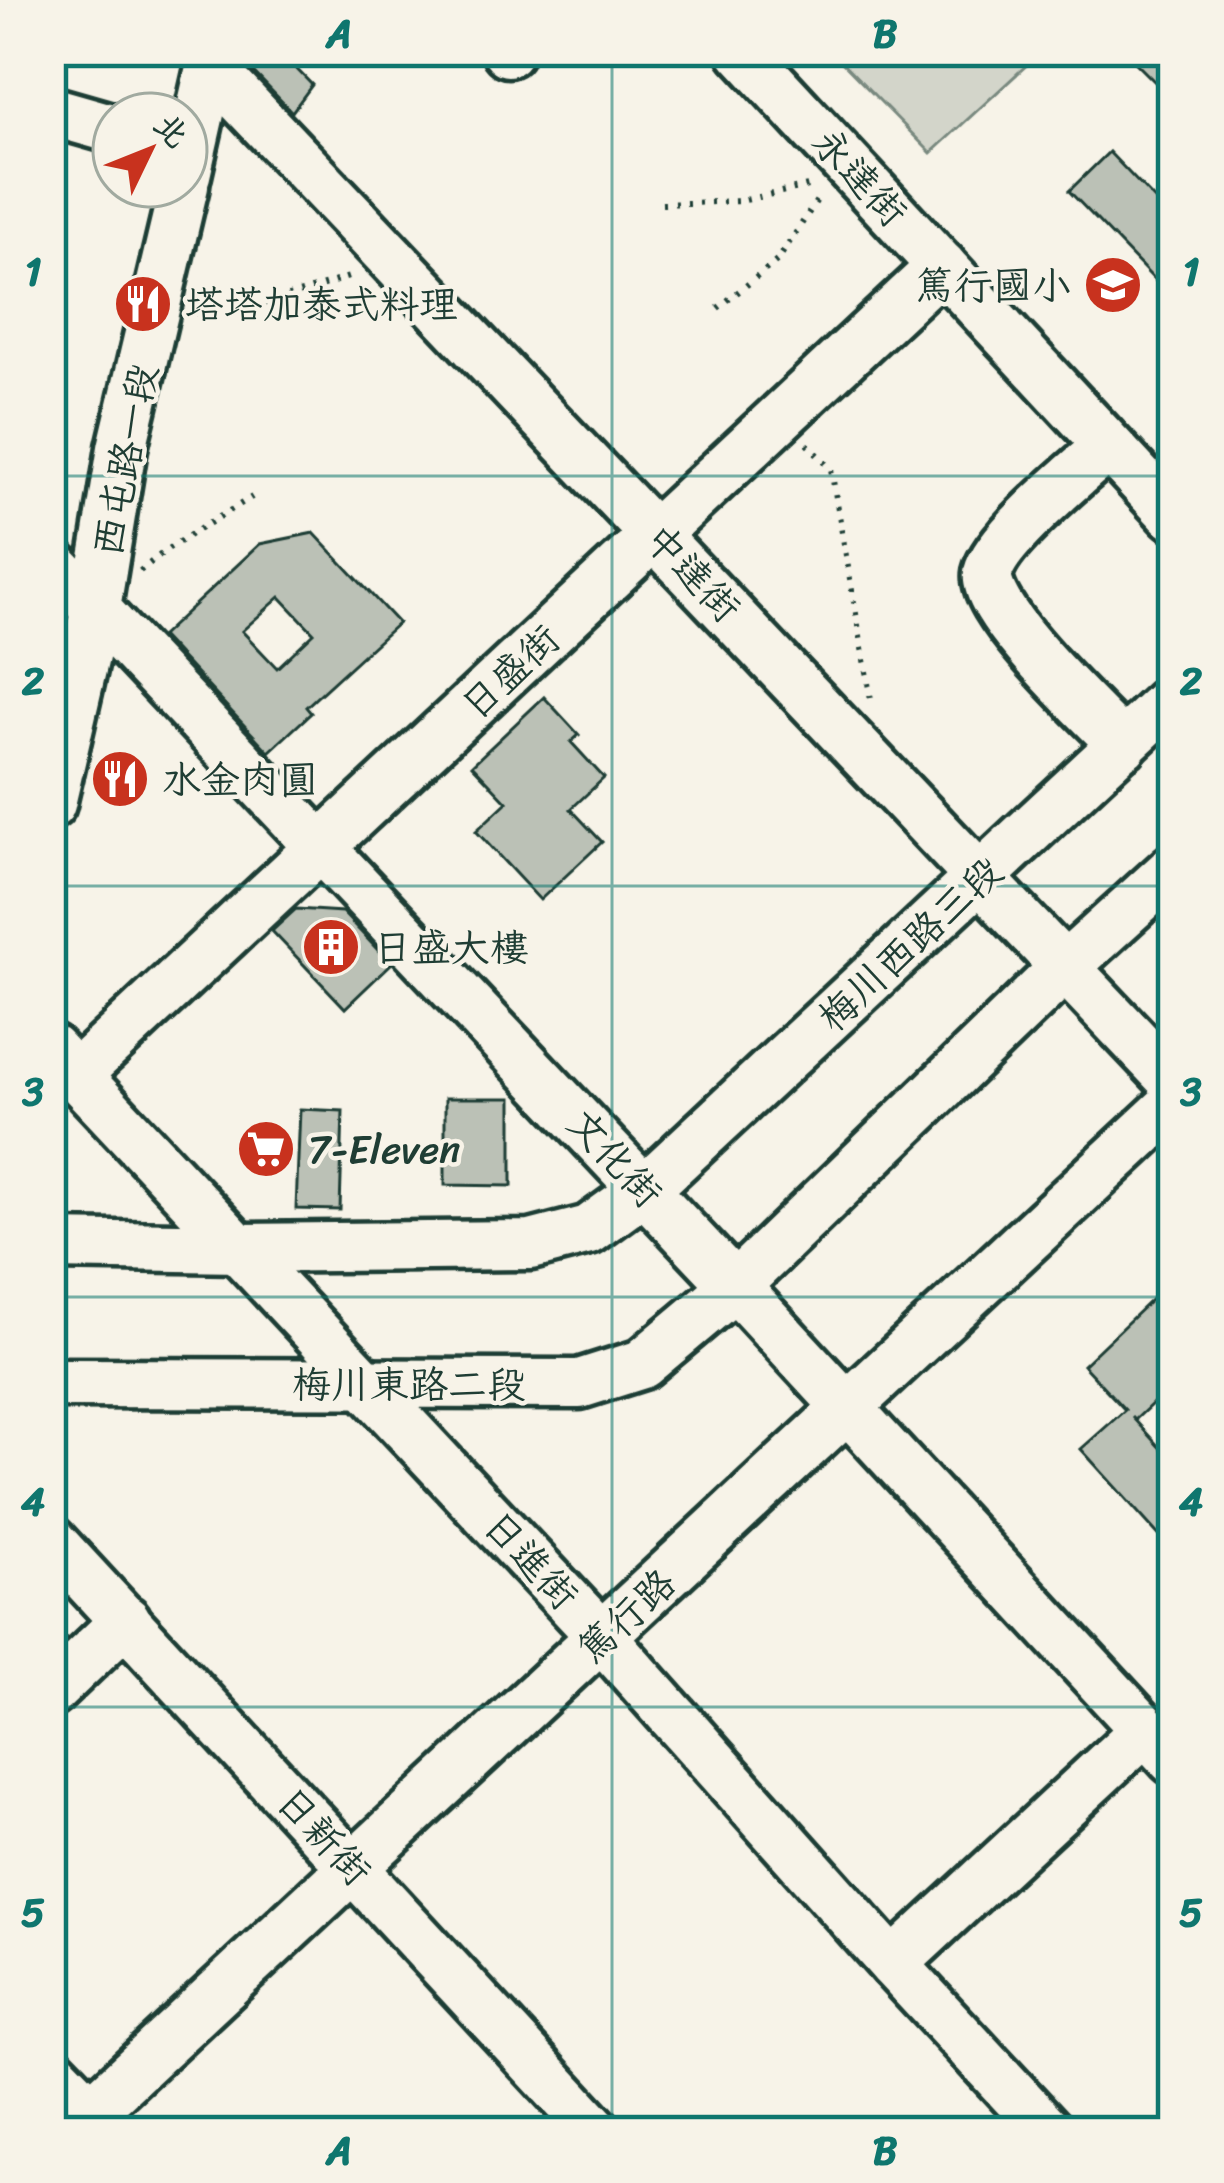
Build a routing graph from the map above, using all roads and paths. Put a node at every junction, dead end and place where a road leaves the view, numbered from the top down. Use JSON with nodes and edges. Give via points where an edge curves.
{"nodes":[{"id":1,"x":742,"y":51,"type":"edge"},
{"id":2,"x":213,"y":60,"type":"edge"},
{"id":3,"x":206,"y":90,"type":"edge"},
{"id":4,"x":51,"y":111,"type":"edge"},
{"id":5,"x":90,"y":122,"type":"edge"},
{"id":6,"x":847,"y":164,"type":"junction"},
{"id":7,"x":662,"y":204,"type":"dead end"},
{"id":8,"x":177,"y":210,"type":"edge"},
{"id":9,"x":399,"y":262,"type":"junction"},
{"id":10,"x":942,"y":266,"type":"junction"},
{"id":11,"x":718,"y":308,"type":"dead end"},
{"id":12,"x":154,"y":316,"type":"junction"},
{"id":13,"x":780,"y":416,"type":"junction"},
{"id":14,"x":1108,"y":446,"type":"junction"},
{"id":15,"x":252,"y":497,"type":"dead end"},
{"id":16,"x":1173,"y":515,"type":"edge"},
{"id":17,"x":656,"y":535,"type":"junction"},
{"id":18,"x":51,"y":562,"type":"edge"},
{"id":19,"x":96,"y":608,"type":"junction"},
{"id":20,"x":1173,"y":697,"type":"edge"},
{"id":21,"x":1123,"y":745,"type":"junction"},
{"id":22,"x":875,"y":763,"type":"junction"},
{"id":23,"x":51,"y":804,"type":"edge"},
{"id":24,"x":323,"y":847,"type":"junction"},
{"id":25,"x":1173,"y":869,"type":"edge"},
{"id":26,"x":981,"y":878,"type":"junction"},
{"id":27,"x":1064,"y":968,"type":"junction"},
{"id":28,"x":63,"y":1062,"type":"edge"},
{"id":29,"x":1173,"y":1081,"type":"edge"},
{"id":30,"x":1173,"y":1104,"type":"edge"},
{"id":31,"x":644,"y":1190,"type":"junction"},
{"id":32,"x":51,"y":1245,"type":"edge"},
{"id":33,"x":241,"y":1248,"type":"junction"},
{"id":34,"x":735,"y":1286,"type":"junction"},
{"id":35,"x":51,"y":1383,"type":"edge"},
{"id":36,"x":368,"y":1384,"type":"junction"},
{"id":37,"x":846,"y":1408,"type":"junction"},
{"id":38,"x":51,"y":1541,"type":"edge"},
{"id":39,"x":125,"y":1620,"type":"junction"},
{"id":40,"x":603,"y":1638,"type":"junction"},
{"id":41,"x":51,"y":1692,"type":"edge"},
{"id":42,"x":1159,"y":1745,"type":"edge"},
{"id":43,"x":354,"y":1868,"type":"junction"},
{"id":44,"x":893,"y":1964,"type":"junction"},
{"id":45,"x":51,"y":2070,"type":"edge"},
{"id":46,"x":89,"y":2122,"type":"edge"},
{"id":47,"x":594,"y":2131,"type":"edge"},
{"id":48,"x":1049,"y":2132,"type":"edge"}],
"edges":[{"from":1,"to":6,"type":"street","name":"永達街"},
{"from":2,"to":3,"type":"street","name":"西屯路一段"},
{"from":2,"to":9,"type":"street","name":"中達街"},
{"from":4,"to":5,"type":"street"},
{"from":6,"to":7,"type":"path","via":[[818,184],[741,202]]},
{"from":6,"to":10,"type":"street","name":"永達街"},
{"from":6,"to":11,"type":"path","via":[[778,260]]},
{"from":8,"to":12,"type":"street","name":"西屯路一段"},
{"from":9,"to":12,"type":"path","via":[[248,309]]},
{"from":9,"to":17,"type":"street","name":"中達街"},
{"from":10,"to":13,"type":"street","name":"日盛街"},
{"from":10,"to":14,"type":"street","name":"永達街"},
{"from":12,"to":19,"type":"street","name":"西屯路一段"},
{"from":13,"to":17,"type":"street","name":"日盛街"},
{"from":13,"to":22,"type":"path","via":[[830,470],[871,682]]},
{"from":14,"to":16,"type":"street","name":"永達街"},
{"from":14,"to":21,"type":"street","via":[[1045,502],[988,572],[990,596],[1006,621]]},
{"from":15,"to":19,"type":"path","via":[[169,548]]},
{"from":17,"to":22,"type":"street","name":"中達街"},
{"from":17,"to":24,"type":"street","name":"日盛街"},
{"from":18,"to":19,"type":"street","name":"文化街"},
{"from":19,"to":23,"type":"street","name":"西屯路一段"},
{"from":19,"to":24,"type":"street","name":"文化街"},
{"from":20,"to":21,"type":"street","name":"梅川西路三段"},
{"from":21,"to":26,"type":"street","name":"梅川西路三段"},
{"from":22,"to":26,"type":"street","name":"中達街"},
{"from":24,"to":28,"type":"street","name":"日盛街"},
{"from":24,"to":31,"type":"street","name":"文化街"},
{"from":25,"to":27,"type":"street","name":"梅川東路二段"},
{"from":26,"to":27,"type":"street","name":"中達街"},
{"from":26,"to":31,"type":"street","name":"梅川西路三段"},
{"from":27,"to":29,"type":"street","name":"中達街"},
{"from":27,"to":34,"type":"street","name":"梅川東路二段"},
{"from":28,"to":33,"type":"street","name":"日進街"},
{"from":30,"to":37,"type":"street","name":"篤行路"},
{"from":31,"to":33,"type":"street","name":"梅川西路三段","via":[[590,1230],[531,1245]]},
{"from":31,"to":34,"type":"street","name":"文化街"},
{"from":32,"to":33,"type":"street","name":"梅川西路三段"},
{"from":33,"to":36,"type":"street","name":"日進街"},
{"from":34,"to":36,"type":"street","name":"梅川東路二段","via":[[642,1364],[579,1384]]},
{"from":34,"to":37,"type":"street","name":"文化街"},
{"from":35,"to":36,"type":"street","name":"梅川東路二段"},
{"from":36,"to":40,"type":"street","name":"日進街"},
{"from":37,"to":40,"type":"street","name":"篤行路"},
{"from":37,"to":42,"type":"street","name":"文化街"},
{"from":38,"to":39,"type":"street","name":"日新街"},
{"from":39,"to":41,"type":"street"},
{"from":39,"to":43,"type":"street","name":"日新街"},
{"from":40,"to":43,"type":"street","name":"篤行路"},
{"from":40,"to":44,"type":"street","name":"日進街"},
{"from":42,"to":44,"type":"street"},
{"from":43,"to":46,"type":"street","name":"篤行路"},
{"from":43,"to":47,"type":"street","name":"日新街"},
{"from":44,"to":48,"type":"street","name":"日進街"},
{"from":45,"to":46,"type":"street"}]}
